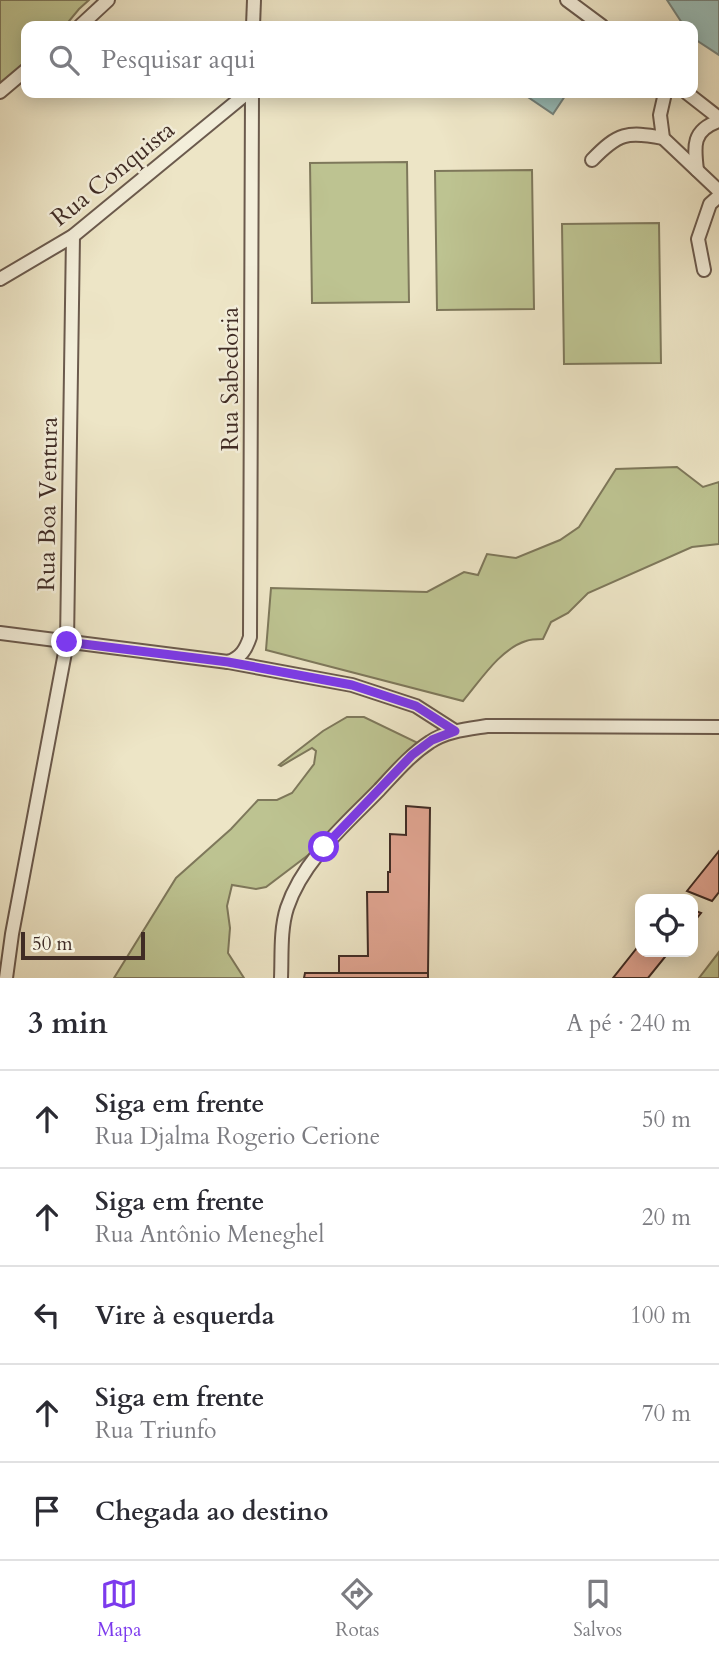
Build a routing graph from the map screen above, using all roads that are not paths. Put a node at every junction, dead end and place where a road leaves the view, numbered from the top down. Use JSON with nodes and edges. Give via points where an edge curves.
{"nodes":[{"id":1,"x":108,"y":0,"type":"edge"},
{"id":2,"x":254,"y":0,"type":"edge"},
{"id":3,"x":567,"y":0,"type":"edge"},
{"id":4,"x":85,"y":21,"type":"edge"},
{"id":5,"x":253,"y":21,"type":"edge"},
{"id":6,"x":594,"y":21,"type":"edge"},
{"id":7,"x":21,"y":74,"type":"edge"},
{"id":8,"x":0,"y":92,"type":"edge"},
{"id":9,"x":243,"y":98,"type":"edge"},
{"id":10,"x":249,"y":98,"type":"edge"},
{"id":11,"x":664,"y":98,"type":"edge"},
{"id":12,"x":693,"y":98,"type":"edge"},
{"id":13,"x":719,"y":119,"type":"edge"},
{"id":14,"x":663,"y":138,"type":"junction"},
{"id":15,"x":592,"y":160,"type":"dead end"},
{"id":16,"x":697,"y":170,"type":"junction"},
{"id":17,"x":719,"y":191,"type":"edge"},
{"id":18,"x":719,"y":196,"type":"edge"},
{"id":19,"x":73,"y":236,"type":"junction"},
{"id":20,"x":704,"y":270,"type":"dead end"},
{"id":21,"x":0,"y":279,"type":"edge"},
{"id":22,"x":0,"y":633,"type":"edge"},
{"id":23,"x":67,"y":642,"type":"junction"},
{"id":24,"x":232,"y":661,"type":"junction"},
{"id":25,"x":719,"y":726,"type":"edge"},
{"id":26,"x":455,"y":731,"type":"junction"},
{"id":27,"x":6,"y":978,"type":"edge"},
{"id":28,"x":281,"y":978,"type":"edge"}],
"edges":[{"from":1,"to":4,"type":"street"},
{"from":2,"to":5,"type":"street"},
{"from":3,"to":6,"type":"street"},
{"from":7,"to":8,"type":"street"},
{"from":9,"to":19,"type":"street","name":"Rua Conquista"},
{"from":10,"to":24,"type":"street","name":"Rua Sabedoria","via":[[250,637],[247,647]]},
{"from":11,"to":14,"type":"street"},
{"from":12,"to":13,"type":"street"},
{"from":13,"to":16,"type":"street","via":[[699,133]]},
{"from":14,"to":15,"type":"street","via":[[623,135]]},
{"from":14,"to":16,"type":"street"},
{"from":16,"to":17,"type":"street"},
{"from":18,"to":20,"type":"street","via":[[710,204],[698,239]]},
{"from":19,"to":21,"type":"street","name":"Rua Conquista"},
{"from":19,"to":23,"type":"street","name":"Rua Boa Ventura"},
{"from":22,"to":23,"type":"street"},
{"from":23,"to":24,"type":"street"},
{"from":23,"to":27,"type":"street","name":"Rua Boa Ventura"},
{"from":24,"to":26,"type":"street","via":[[352,685],[416,706]]},
{"from":25,"to":26,"type":"street","via":[[487,726]]},
{"from":26,"to":28,"type":"street","via":[[412,755],[304,874],[286,909]]}]}
